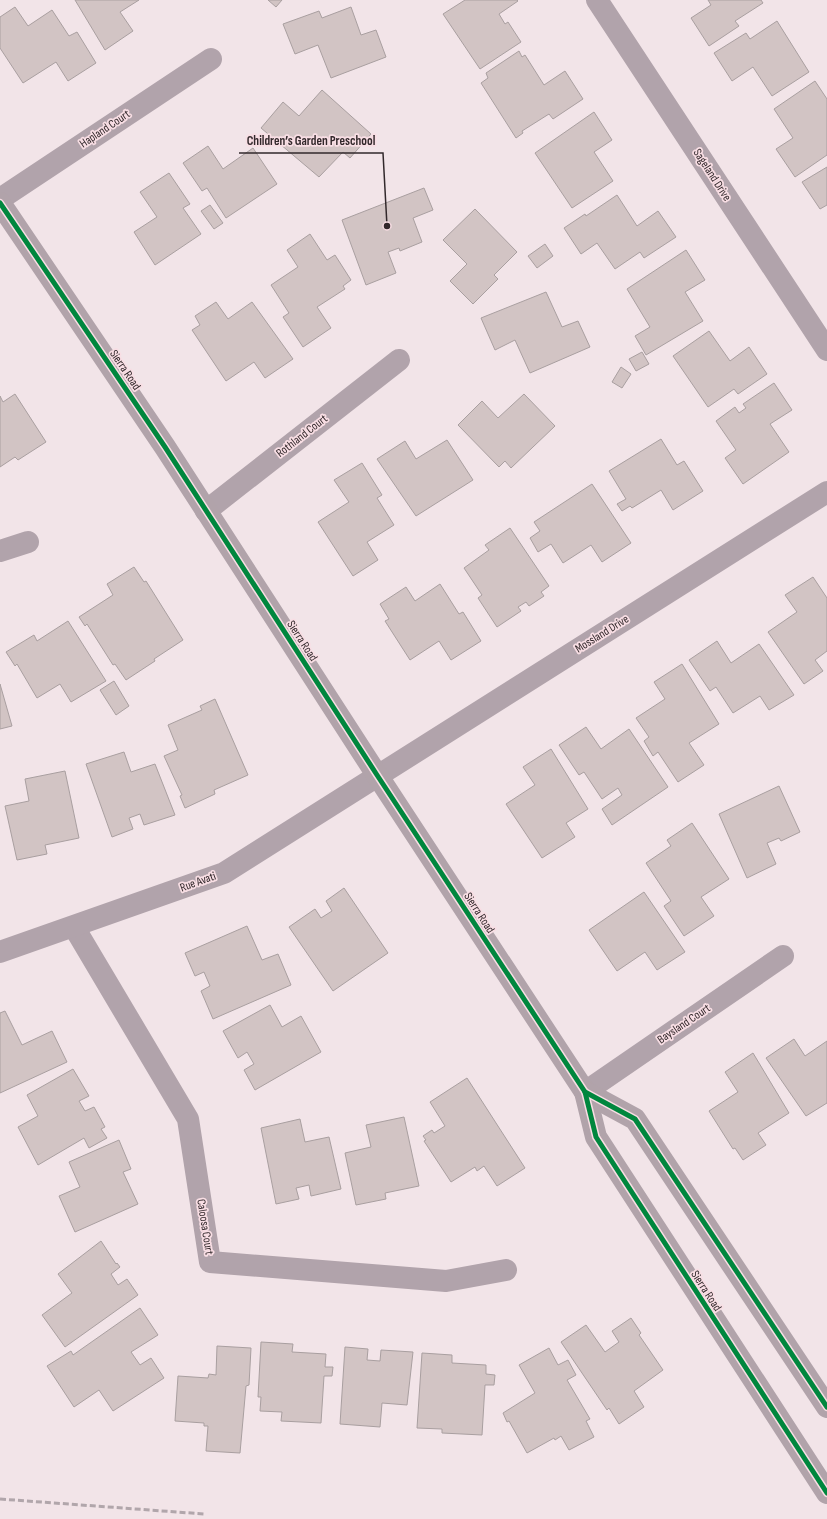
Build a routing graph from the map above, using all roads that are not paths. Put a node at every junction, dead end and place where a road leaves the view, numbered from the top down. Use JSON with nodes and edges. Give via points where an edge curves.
{"nodes":[{"id":1,"x":597,"y":0,"type":"edge"},
{"id":2,"x":210,"y":59,"type":"dead end"},
{"id":3,"x":0,"y":199,"type":"edge"},
{"id":4,"x":0,"y":203,"type":"edge"},
{"id":5,"x":827,"y":350,"type":"edge"},
{"id":6,"x":399,"y":360,"type":"dead end"},
{"id":7,"x":827,"y":492,"type":"edge"},
{"id":8,"x":206,"y":511,"type":"junction"},
{"id":9,"x":28,"y":542,"type":"dead end"},
{"id":10,"x":0,"y":550,"type":"edge"},
{"id":11,"x":377,"y":775,"type":"junction"},
{"id":12,"x":74,"y":927,"type":"junction"},
{"id":13,"x":0,"y":952,"type":"edge"},
{"id":14,"x":783,"y":956,"type":"dead end"},
{"id":15,"x":585,"y":1092,"type":"junction"},
{"id":16,"x":506,"y":1270,"type":"dead end"},
{"id":17,"x":827,"y":1408,"type":"edge"},
{"id":18,"x":827,"y":1493,"type":"edge"}],
"edges":[{"from":1,"to":5,"type":"street","name":"Sageland Drive"},
{"from":2,"to":3,"type":"street","name":"Hapland Court"},
{"from":4,"to":8,"type":"main road","name":"Sierra Road"},
{"from":6,"to":8,"type":"street","name":"Rothland Court"},
{"from":7,"to":11,"type":"street","name":"Mossland Drive"},
{"from":8,"to":11,"type":"main road","name":"Sierra Road"},
{"from":9,"to":10,"type":"street"},
{"from":11,"to":12,"type":"street","name":"Rue Avati","via":[[224,873]]},
{"from":11,"to":15,"type":"main road","name":"Sierra Road"},
{"from":12,"to":13,"type":"street","name":"Rue Avati"},
{"from":12,"to":16,"type":"street","name":"Caloosa Court","via":[[188,1118],[210,1262],[446,1281]]},
{"from":14,"to":15,"type":"street","name":"Baysland Court"},
{"from":15,"to":17,"type":"main road","name":"Sierra Road","via":[[635,1119]]},
{"from":15,"to":18,"type":"main road","name":"Sierra Road","via":[[596,1137]]}]}
